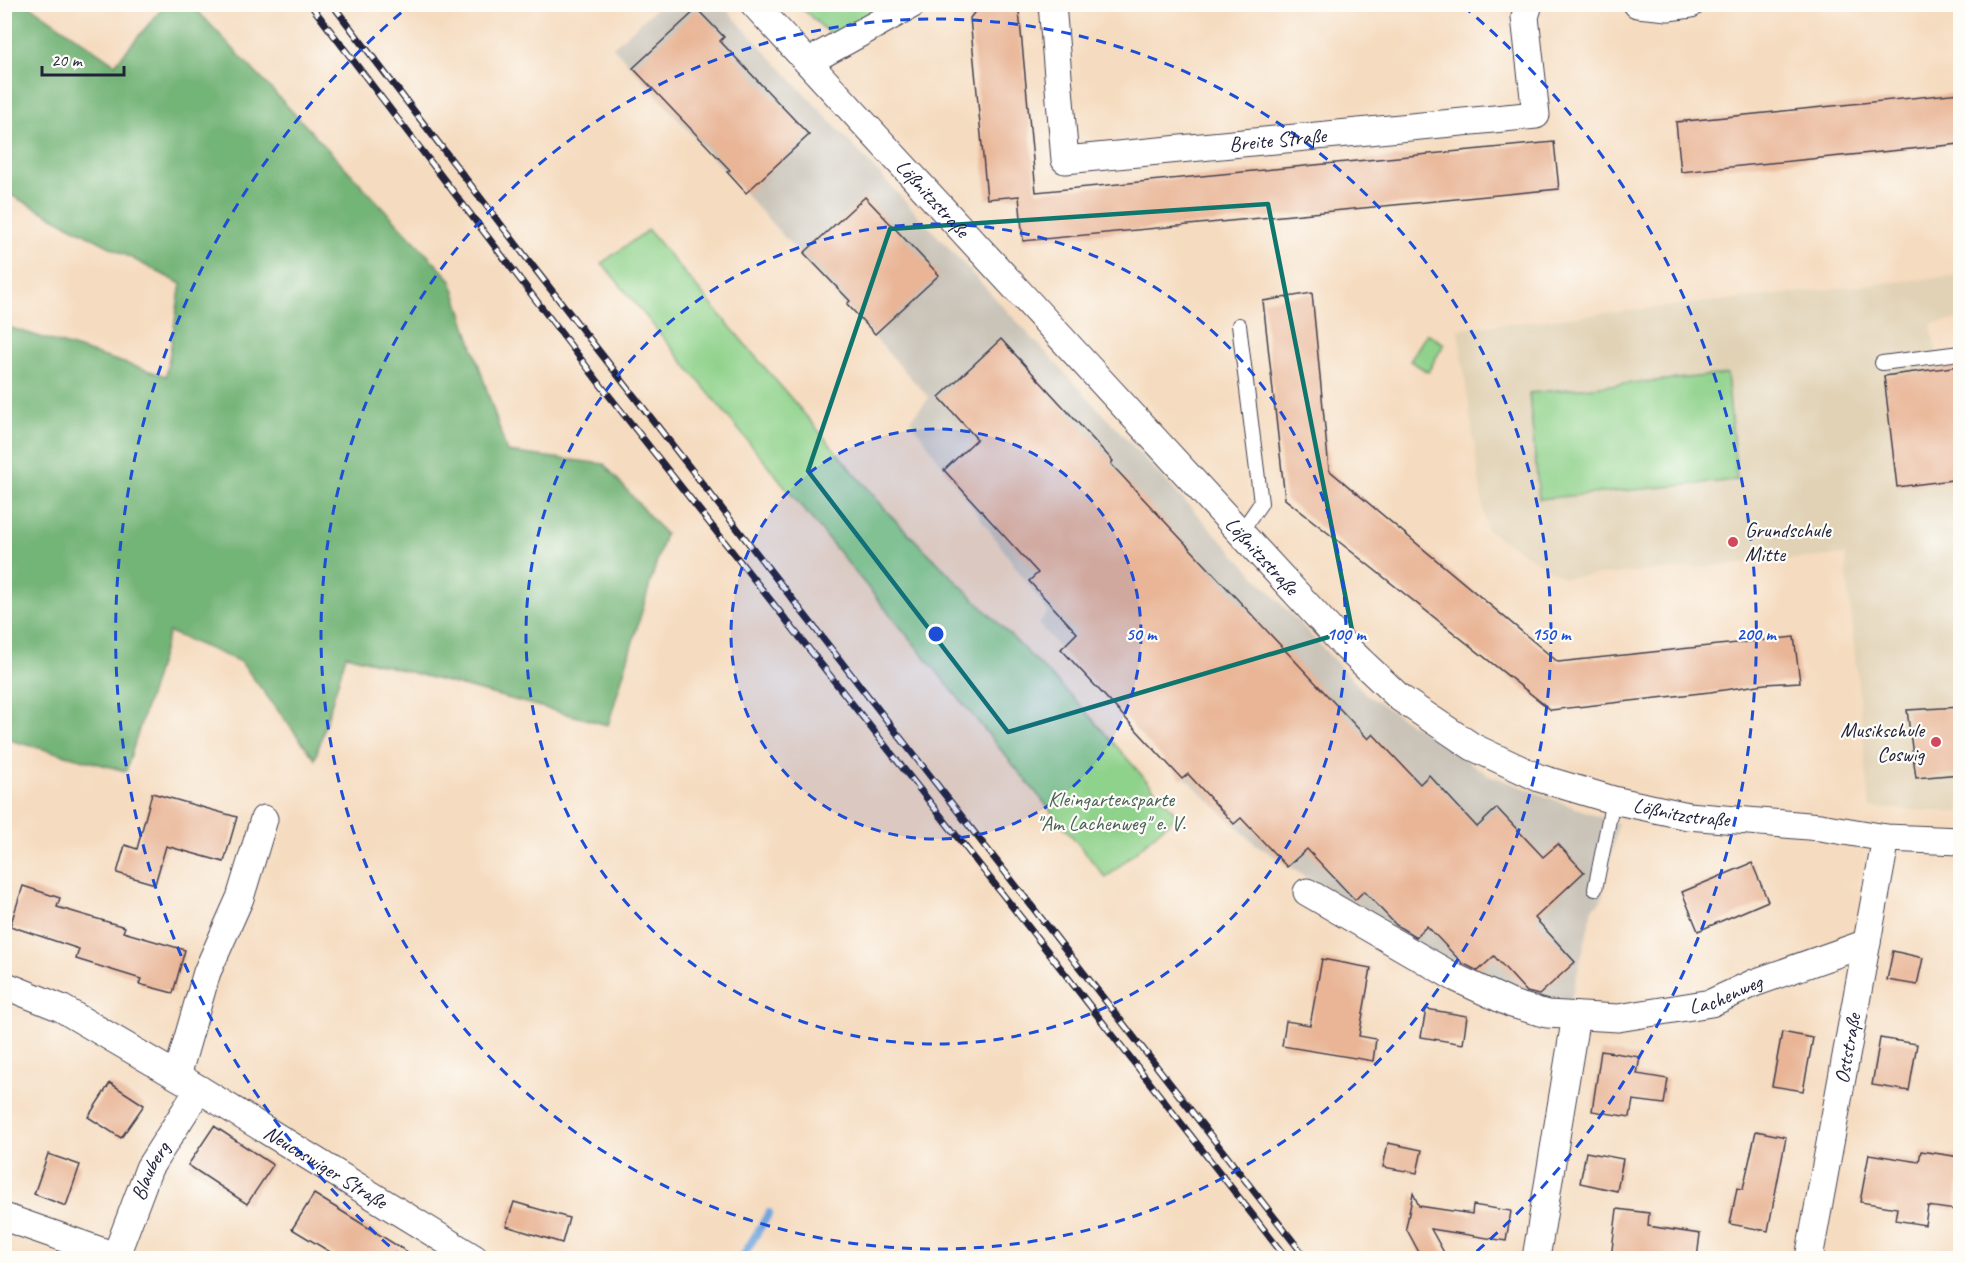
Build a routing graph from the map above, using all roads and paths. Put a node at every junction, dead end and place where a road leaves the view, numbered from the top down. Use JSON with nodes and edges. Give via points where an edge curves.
{"nodes":[{"id":1,"x":754,"y":4,"type":"edge"},
{"id":2,"x":913,"y":4,"type":"edge"},
{"id":3,"x":1052,"y":4,"type":"edge"},
{"id":4,"x":1529,"y":4,"type":"edge"},
{"id":5,"x":1637,"y":4,"type":"edge"},
{"id":6,"x":1691,"y":4,"type":"edge"},
{"id":7,"x":808,"y":62,"type":"junction"},
{"id":8,"x":1239,"y":325,"type":"dead end"},
{"id":9,"x":1960,"y":353,"type":"edge"},
{"id":10,"x":1882,"y":363,"type":"dead end"},
{"id":11,"x":1241,"y":532,"type":"junction"},
{"id":12,"x":1614,"y":800,"type":"junction"},
{"id":13,"x":264,"y":819,"type":"dead end"},
{"id":14,"x":1886,"y":838,"type":"junction"},
{"id":15,"x":1960,"y":841,"type":"edge"},
{"id":16,"x":1596,"y":889,"type":"dead end"},
{"id":17,"x":1307,"y":892,"type":"dead end"},
{"id":18,"x":1867,"y":943,"type":"junction"},
{"id":19,"x":4,"y":985,"type":"edge"},
{"id":20,"x":1576,"y":1016,"type":"junction"},
{"id":21,"x":188,"y":1083,"type":"junction"},
{"id":22,"x":4,"y":1217,"type":"edge"},
{"id":23,"x":115,"y":1257,"type":"edge"},
{"id":24,"x":474,"y":1258,"type":"edge"},
{"id":25,"x":1536,"y":1258,"type":"edge"},
{"id":26,"x":1809,"y":1258,"type":"edge"}],
"edges":[{"from":1,"to":7,"type":"street","name":"Lößnitzstraße"},
{"from":2,"to":7,"type":"street"},
{"from":3,"to":4,"type":"street","name":"Breite Straße","via":[[1065,160],[1536,115],[1525,16]]},
{"from":5,"to":6,"type":"street"},
{"from":7,"to":11,"type":"street","name":"Lößnitzstraße"},
{"from":8,"to":11,"type":"lane","via":[[1261,503]]},
{"from":9,"to":10,"type":"lane"},
{"from":11,"to":12,"type":"street","name":"Lößnitzstraße","via":[[1344,645],[1400,698],[1473,747],[1539,778]]},
{"from":12,"to":14,"type":"street","name":"Lößnitzstraße","via":[[1688,816],[1820,827]]},
{"from":12,"to":16,"type":"lane"},
{"from":13,"to":21,"type":"street","via":[[240,898],[207,972]]},
{"from":14,"to":15,"type":"street","name":"Lößnitzstraße"},
{"from":14,"to":18,"type":"street","name":"Oststraße"},
{"from":17,"to":20,"type":"street","name":"Lachenweg","via":[[1408,952],[1512,1004],[1547,1014]]},
{"from":18,"to":20,"type":"street","name":"Lachenweg","via":[[1754,983],[1712,1003],[1618,1018]]},
{"from":18,"to":26,"type":"street","name":"Oststraße"},
{"from":19,"to":21,"type":"street","name":"Neucoswiger Straße","via":[[61,1008]]},
{"from":20,"to":25,"type":"street"},
{"from":21,"to":23,"type":"street","name":"Blauberg","via":[[148,1168]]},
{"from":21,"to":24,"type":"street","name":"Neucoswiger Straße"},
{"from":22,"to":23,"type":"street"}]}
